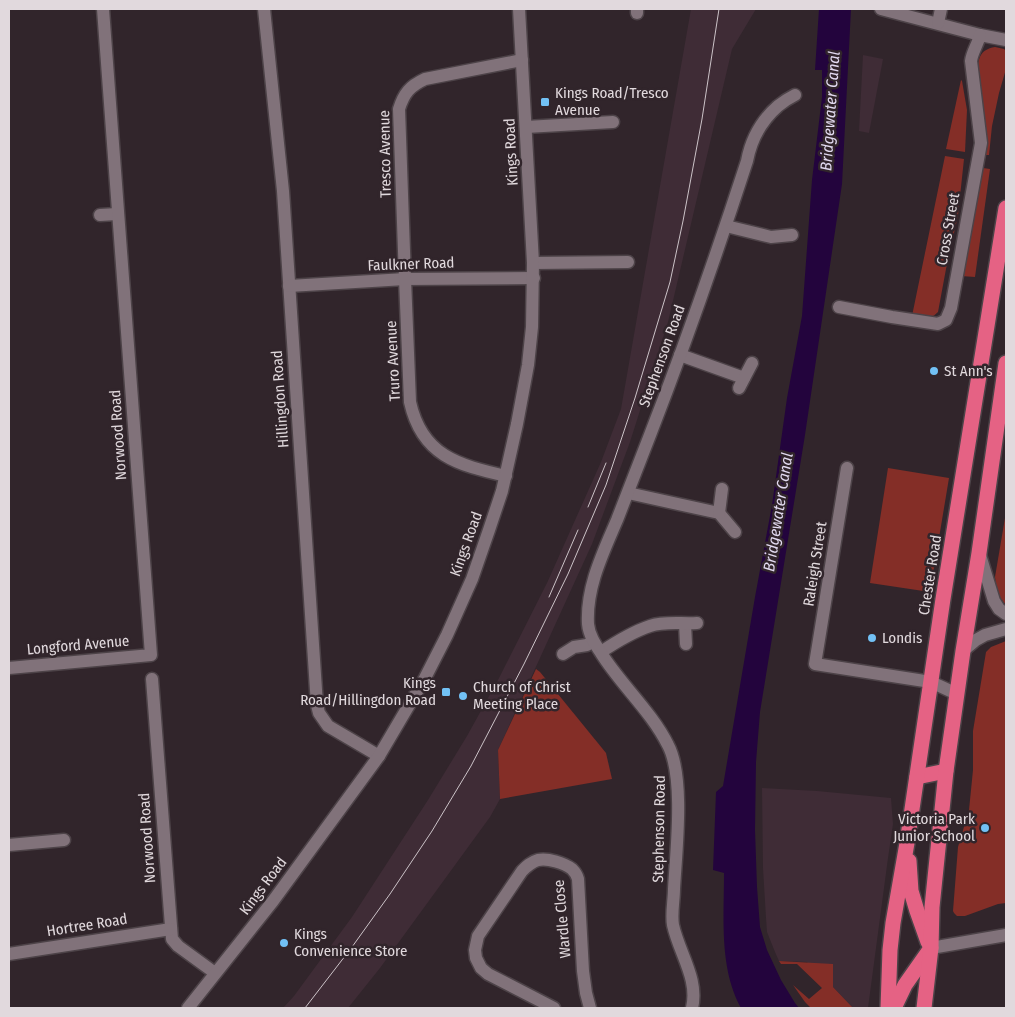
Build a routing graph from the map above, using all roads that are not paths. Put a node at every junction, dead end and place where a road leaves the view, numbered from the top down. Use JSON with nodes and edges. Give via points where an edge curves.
{"nodes":[{"id":1,"x":103,"y":9,"type":"edge"},
{"id":2,"x":264,"y":9,"type":"edge"},
{"id":3,"x":519,"y":9,"type":"edge"},
{"id":4,"x":881,"y":9,"type":"edge"},
{"id":5,"x":941,"y":9,"type":"edge"},
{"id":6,"x":938,"y":23,"type":"junction"},
{"id":7,"x":980,"y":35,"type":"junction"},
{"id":8,"x":1006,"y":40,"type":"edge"},
{"id":9,"x":522,"y":60,"type":"junction"},
{"id":10,"x":795,"y":95,"type":"dead end"},
{"id":11,"x":613,"y":122,"type":"dead end"},
{"id":12,"x":526,"y":127,"type":"junction"},
{"id":13,"x":1006,"y":208,"type":"edge"},
{"id":14,"x":118,"y":214,"type":"junction"},
{"id":15,"x":100,"y":215,"type":"dead end"},
{"id":16,"x":726,"y":226,"type":"junction"},
{"id":17,"x":792,"y":235,"type":"dead end"},
{"id":18,"x":628,"y":262,"type":"dead end"},
{"id":19,"x":533,"y":263,"type":"junction"},
{"id":20,"x":534,"y":278,"type":"junction"},
{"id":21,"x":405,"y":279,"type":"junction"},
{"id":22,"x":289,"y":286,"type":"junction"},
{"id":23,"x":839,"y":307,"type":"dead end"},
{"id":24,"x":680,"y":355,"type":"junction"},
{"id":25,"x":752,"y":363,"type":"dead end"},
{"id":26,"x":1006,"y":363,"type":"edge"},
{"id":27,"x":847,"y":468,"type":"dead end"},
{"id":28,"x":506,"y":476,"type":"junction"},
{"id":29,"x":722,"y":489,"type":"dead end"},
{"id":30,"x":628,"y":493,"type":"junction"},
{"id":31,"x":719,"y":512,"type":"junction"},
{"id":32,"x":735,"y":532,"type":"dead end"},
{"id":33,"x":979,"y":553,"type":"junction"},
{"id":34,"x":1006,"y":614,"type":"edge"},
{"id":35,"x":1004,"y":630,"type":"edge"},
{"id":36,"x":594,"y":641,"type":"junction"},
{"id":37,"x":686,"y":644,"type":"dead end"},
{"id":38,"x":963,"y":650,"type":"junction"},
{"id":39,"x":601,"y":652,"type":"junction"},
{"id":40,"x":563,"y":654,"type":"dead end"},
{"id":41,"x":151,"y":655,"type":"joint"},
{"id":42,"x":9,"y":668,"type":"edge"},
{"id":43,"x":152,"y":678,"type":"dead end"},
{"id":44,"x":931,"y":682,"type":"junction"},
{"id":45,"x":957,"y":694,"type":"junction"},
{"id":46,"x":379,"y":756,"type":"junction"},
{"id":47,"x":946,"y":771,"type":"junction"},
{"id":48,"x":917,"y":777,"type":"junction"},
{"id":49,"x":64,"y":840,"type":"dead end"},
{"id":50,"x":907,"y":843,"type":"junction"},
{"id":51,"x":9,"y":845,"type":"edge"},
{"id":52,"x":171,"y":929,"type":"junction"},
{"id":53,"x":1006,"y":935,"type":"edge"},
{"id":54,"x":931,"y":948,"type":"junction"},
{"id":55,"x":9,"y":954,"type":"edge"},
{"id":56,"x":215,"y":974,"type":"junction"},
{"id":57,"x":188,"y":1008,"type":"edge"},
{"id":58,"x":554,"y":1008,"type":"edge"},
{"id":59,"x":590,"y":1008,"type":"edge"},
{"id":60,"x":692,"y":1008,"type":"edge"},
{"id":61,"x":888,"y":1008,"type":"edge"},
{"id":62,"x":894,"y":1008,"type":"edge"},
{"id":63,"x":924,"y":1008,"type":"edge"}],
"edges":[{"from":1,"to":14,"type":"street","name":"Norwood Road"},
{"from":2,"to":22,"type":"street","name":"Hillingdon Road","via":[[274,91]]},
{"from":3,"to":9,"type":"street","name":"Kings Road"},
{"from":4,"to":6,"type":"street"},
{"from":5,"to":6,"type":"street"},
{"from":6,"to":7,"type":"street"},
{"from":7,"to":8,"type":"street"},
{"from":7,"to":23,"type":"street","name":"Cross Street","via":[[971,61],[980,143],[951,308],[946,320],[938,324]]},
{"from":9,"to":12,"type":"street","name":"Kings Road"},
{"from":9,"to":21,"type":"street","name":"Tresco Avenue","via":[[425,79],[408,90],[402,99],[399,109]]},
{"from":10,"to":16,"type":"street","name":"Stephenson Road","via":[[778,106],[755,136]]},
{"from":11,"to":12,"type":"street"},
{"from":12,"to":19,"type":"street","name":"Kings Road"},
{"from":13,"to":44,"type":"highway","name":"Chester Road"},
{"from":14,"to":15,"type":"street"},
{"from":14,"to":41,"type":"street","name":"Norwood Road"},
{"from":16,"to":17,"type":"street","via":[[771,237]]},
{"from":16,"to":24,"type":"street","name":"Stephenson Road"},
{"from":18,"to":19,"type":"street"},
{"from":19,"to":20,"type":"street","name":"Kings Road"},
{"from":20,"to":21,"type":"street","name":"Faulkner Road"},
{"from":20,"to":28,"type":"street","name":"Kings Road","via":[[528,365]]},
{"from":21,"to":22,"type":"street","name":"Faulkner Road"},
{"from":21,"to":28,"type":"street","name":"Truro Avenue","via":[[410,402],[419,428],[439,452],[472,467]]},
{"from":22,"to":46,"type":"street","name":"Hillingdon Road","via":[[317,705],[328,726]]},
{"from":24,"to":25,"type":"street","via":[[742,383]]},
{"from":24,"to":30,"type":"street","name":"Stephenson Road"},
{"from":26,"to":33,"type":"highway"},
{"from":27,"to":44,"type":"street","name":"Raleigh Street","via":[[815,664]]},
{"from":28,"to":46,"type":"street","name":"Kings Road","via":[[472,580],[425,678]]},
{"from":29,"to":31,"type":"street"},
{"from":30,"to":31,"type":"street"},
{"from":30,"to":36,"type":"street","name":"Stephenson Road","via":[[592,586],[588,625]]},
{"from":31,"to":32,"type":"street"},
{"from":33,"to":34,"type":"street","via":[[994,601]]},
{"from":33,"to":38,"type":"highway"},
{"from":35,"to":38,"type":"street","via":[[985,635]]},
{"from":36,"to":39,"type":"street","name":"Stephenson Road"},
{"from":36,"to":40,"type":"street"},
{"from":37,"to":39,"type":"street","via":[[691,623],[661,624],[623,638]]},
{"from":38,"to":45,"type":"highway"},
{"from":39,"to":60,"type":"street","name":"Stephenson Road","via":[[658,728],[669,746],[675,766],[677,822],[673,923],[693,985]]},
{"from":41,"to":42,"type":"street","name":"Longford Avenue"},
{"from":43,"to":52,"type":"street","name":"Norwood Road"},
{"from":44,"to":45,"type":"street"},
{"from":44,"to":48,"type":"highway","name":"Chester Road"},
{"from":45,"to":47,"type":"highway"},
{"from":46,"to":56,"type":"street","name":"Kings Road"},
{"from":47,"to":48,"type":"highway"},
{"from":47,"to":54,"type":"highway"},
{"from":48,"to":50,"type":"highway","name":"Chester Road"},
{"from":49,"to":51,"type":"street"},
{"from":50,"to":54,"type":"highway","via":[[912,891]]},
{"from":50,"to":61,"type":"highway","name":"Chester Road","via":[[891,932]]},
{"from":52,"to":55,"type":"street","name":"Hortree Road"},
{"from":52,"to":56,"type":"street","name":"Norwood Road","via":[[174,942]]},
{"from":53,"to":54,"type":"street"},
{"from":54,"to":62,"type":"highway","via":[[905,985]]},
{"from":54,"to":63,"type":"highway"},
{"from":56,"to":57,"type":"street","name":"Kings Road"},
{"from":58,"to":59,"type":"street","name":"Wardle Close","via":[[488,974],[481,968],[475,950],[478,936],[522,872],[529,864],[544,859],[573,870],[578,879],[583,971]]}]}
